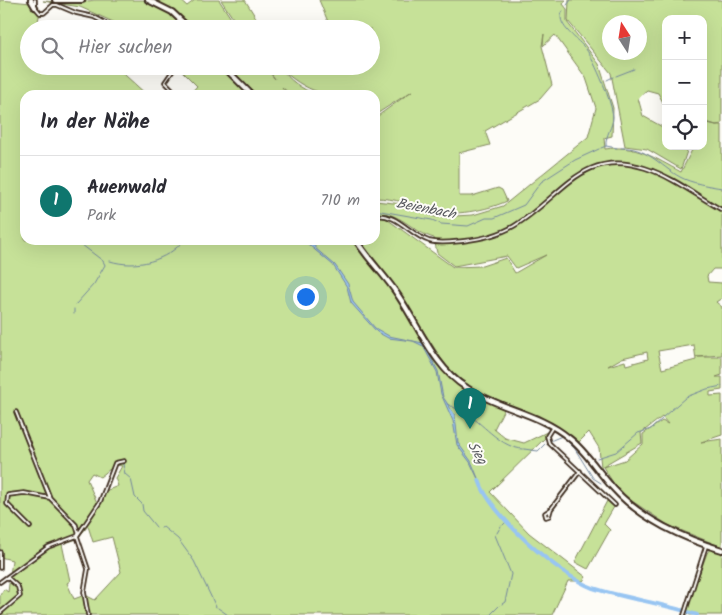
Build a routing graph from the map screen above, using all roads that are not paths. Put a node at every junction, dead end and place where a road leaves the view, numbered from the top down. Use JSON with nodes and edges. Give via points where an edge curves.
{"nodes":[{"id":1,"x":31,"y":0,"type":"edge"},
{"id":2,"x":35,"y":0,"type":"edge"},
{"id":3,"x":55,"y":0,"type":"edge"},
{"id":4,"x":82,"y":0,"type":"edge"},
{"id":5,"x":148,"y":0,"type":"edge"},
{"id":6,"x":66,"y":1,"type":"edge"},
{"id":7,"x":35,"y":7,"type":"junction"},
{"id":8,"x":100,"y":20,"type":"edge"},
{"id":9,"x":180,"y":20,"type":"edge"},
{"id":10,"x":170,"y":75,"type":"edge"},
{"id":11,"x":232,"y":75,"type":"edge"},
{"id":12,"x":172,"y":90,"type":"dead end"},
{"id":13,"x":247,"y":90,"type":"edge"},
{"id":14,"x":722,"y":210,"type":"edge"},
{"id":15,"x":380,"y":216,"type":"edge"},
{"id":16,"x":359,"y":245,"type":"edge"},
{"id":17,"x":16,"y":412,"type":"dead end"},
{"id":18,"x":542,"y":420,"type":"junction"},
{"id":19,"x":553,"y":426,"type":"junction"},
{"id":20,"x":549,"y":433,"type":"junction"},
{"id":21,"x":124,"y":461,"type":"dead end"},
{"id":22,"x":580,"y":470,"type":"junction"},
{"id":23,"x":50,"y":498,"type":"junction"},
{"id":24,"x":615,"y":505,"type":"dead end"},
{"id":25,"x":551,"y":509,"type":"dead end"},
{"id":26,"x":30,"y":527,"type":"dead end"},
{"id":27,"x":78,"y":532,"type":"junction"},
{"id":28,"x":77,"y":536,"type":"junction"},
{"id":29,"x":696,"y":540,"type":"junction"},
{"id":30,"x":708,"y":545,"type":"junction"},
{"id":31,"x":721,"y":550,"type":"edge"},
{"id":32,"x":705,"y":551,"type":"junction"},
{"id":33,"x":0,"y":552,"type":"edge"},
{"id":34,"x":0,"y":568,"type":"edge"},
{"id":35,"x":6,"y":577,"type":"junction"},
{"id":36,"x":0,"y":582,"type":"edge"},
{"id":37,"x":0,"y":613,"type":"edge"},
{"id":38,"x":684,"y":614,"type":"edge"},
{"id":39,"x":88,"y":615,"type":"edge"}],
"edges":[{"from":1,"to":7,"type":"main road"},
{"from":2,"to":7,"type":"street"},
{"from":3,"to":6,"type":"main road"},
{"from":4,"to":6,"type":"main road"},
{"from":5,"to":9,"type":"main road"},
{"from":7,"to":8,"type":"street","via":[[44,13],[58,5]]},
{"from":10,"to":12,"type":"street","via":[[165,82]]},
{"from":11,"to":13,"type":"main road"},
{"from":14,"to":15,"type":"street","via":[[657,172],[612,162],[580,173],[514,226],[481,238],[456,242],[430,241],[395,220]]},
{"from":16,"to":18,"type":"main road","via":[[392,286],[454,379],[478,394]]},
{"from":17,"to":23,"type":"street"},
{"from":18,"to":19,"type":"main road"},
{"from":18,"to":20,"type":"street"},
{"from":19,"to":20,"type":"street"},
{"from":19,"to":29,"type":"main road","via":[[578,445],[624,499],[668,528]]},
{"from":20,"to":22,"type":"street","via":[[549,443]]},
{"from":21,"to":27,"type":"street","via":[[115,463],[100,502]]},
{"from":22,"to":24,"type":"street"},
{"from":22,"to":25,"type":"street"},
{"from":23,"to":26,"type":"street","via":[[24,493],[8,495],[7,504]]},
{"from":23,"to":27,"type":"street","via":[[76,525]]},
{"from":27,"to":28,"type":"street"},
{"from":28,"to":35,"type":"street","via":[[48,547]]},
{"from":28,"to":39,"type":"street","via":[[88,569],[84,592]]},
{"from":29,"to":30,"type":"main road"},
{"from":29,"to":32,"type":"street"},
{"from":30,"to":31,"type":"main road"},
{"from":30,"to":32,"type":"street"},
{"from":32,"to":38,"type":"street"},
{"from":33,"to":34,"type":"street"},
{"from":35,"to":36,"type":"street"},
{"from":35,"to":37,"type":"street","via":[[18,587],[20,596]]}]}
